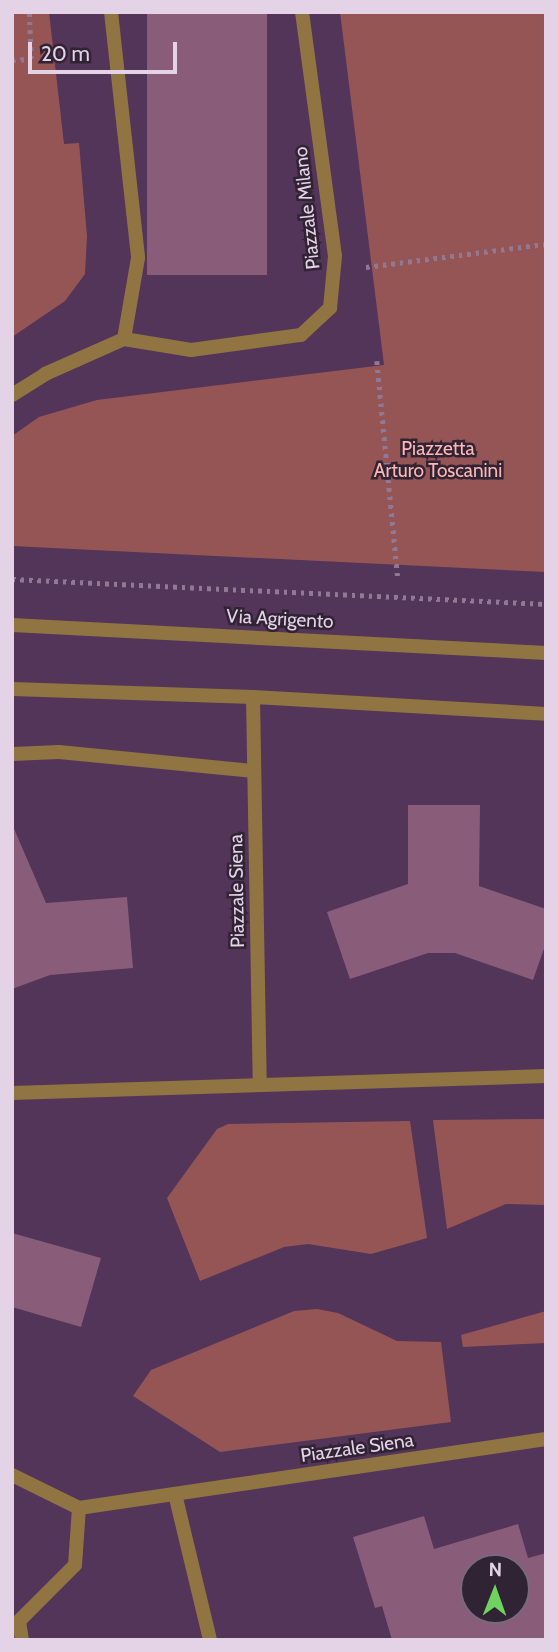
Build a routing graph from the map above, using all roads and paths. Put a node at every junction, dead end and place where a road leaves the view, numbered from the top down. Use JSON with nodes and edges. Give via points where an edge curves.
{"nodes":[{"id":1,"x":29,"y":12,"type":"edge"},
{"id":2,"x":111,"y":12,"type":"edge"},
{"id":3,"x":303,"y":12,"type":"edge"},
{"id":4,"x":12,"y":60,"type":"edge"},
{"id":5,"x":546,"y":244,"type":"edge"},
{"id":6,"x":366,"y":267,"type":"dead end"},
{"id":7,"x":124,"y":339,"type":"junction"},
{"id":8,"x":377,"y":361,"type":"dead end"},
{"id":9,"x":12,"y":395,"type":"edge"},
{"id":10,"x":12,"y":579,"type":"edge"},
{"id":11,"x":398,"y":579,"type":"dead end"},
{"id":12,"x":546,"y":604,"type":"edge"},
{"id":13,"x":12,"y":625,"type":"edge"},
{"id":14,"x":546,"y":653,"type":"edge"},
{"id":15,"x":12,"y":689,"type":"edge"},
{"id":16,"x":253,"y":697,"type":"junction"},
{"id":17,"x":546,"y":714,"type":"edge"},
{"id":18,"x":12,"y":754,"type":"edge"},
{"id":19,"x":254,"y":771,"type":"junction"},
{"id":20,"x":546,"y":1076,"type":"edge"},
{"id":21,"x":260,"y":1085,"type":"junction"},
{"id":22,"x":12,"y":1094,"type":"edge"},
{"id":23,"x":546,"y":1439,"type":"edge"},
{"id":24,"x":12,"y":1475,"type":"edge"},
{"id":25,"x":174,"y":1494,"type":"junction"},
{"id":26,"x":79,"y":1507,"type":"junction"},
{"id":27,"x":22,"y":1640,"type":"edge"},
{"id":28,"x":210,"y":1640,"type":"edge"}],
"edges":[{"from":1,"to":4,"type":"path","via":[[31,59]]},
{"from":2,"to":7,"type":"street","via":[[138,258]]},
{"from":3,"to":7,"type":"street","name":"Piazzale Milano","via":[[335,256],[330,308],[301,335],[191,350]]},
{"from":5,"to":6,"type":"path"},
{"from":7,"to":9,"type":"street","via":[[45,374]]},
{"from":8,"to":11,"type":"path"},
{"from":10,"to":12,"type":"path"},
{"from":13,"to":14,"type":"street","name":"Via Agrigento"},
{"from":15,"to":16,"type":"street"},
{"from":16,"to":17,"type":"street"},
{"from":16,"to":19,"type":"street","name":"Piazzale Siena"},
{"from":18,"to":19,"type":"street","via":[[59,752]]},
{"from":19,"to":21,"type":"street","name":"Piazzale Siena"},
{"from":20,"to":21,"type":"street"},
{"from":21,"to":22,"type":"street"},
{"from":23,"to":25,"type":"street","name":"Piazzale Siena"},
{"from":24,"to":26,"type":"street"},
{"from":25,"to":26,"type":"street","name":"Piazzale Siena"},
{"from":25,"to":28,"type":"street"},
{"from":26,"to":27,"type":"street","via":[[75,1565],[19,1621]]}]}
